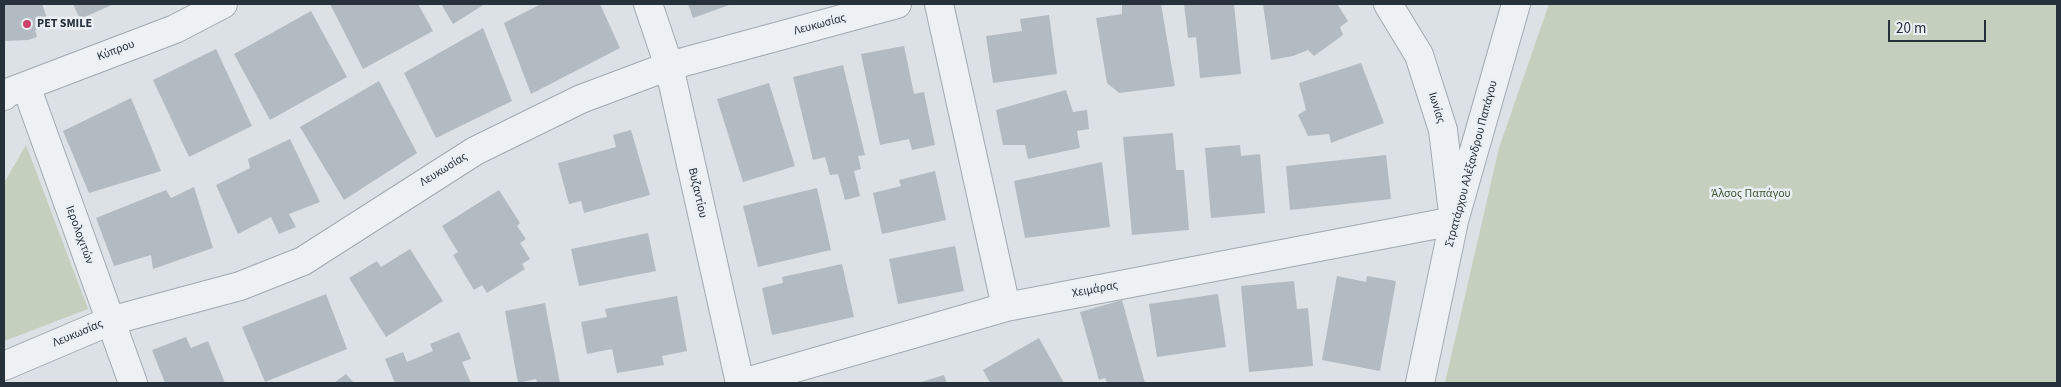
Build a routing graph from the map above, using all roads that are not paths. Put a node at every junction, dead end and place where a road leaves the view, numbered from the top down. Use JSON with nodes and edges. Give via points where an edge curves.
{"nodes":[{"id":1,"x":222,"y":4,"type":"edge"},
{"id":2,"x":648,"y":4,"type":"edge"},
{"id":3,"x":897,"y":4,"type":"edge"},
{"id":4,"x":940,"y":4,"type":"edge"},
{"id":5,"x":1388,"y":4,"type":"edge"},
{"id":6,"x":1516,"y":4,"type":"edge"},
{"id":7,"x":669,"y":66,"type":"junction"},
{"id":8,"x":10,"y":92,"type":"edge"},
{"id":9,"x":1454,"y":221,"type":"junction"},
{"id":10,"x":1006,"y":307,"type":"junction"},
{"id":11,"x":110,"y":321,"type":"junction"},
{"id":12,"x":4,"y":366,"type":"edge"},
{"id":13,"x":133,"y":383,"type":"edge"},
{"id":14,"x":741,"y":383,"type":"edge"},
{"id":15,"x":1420,"y":383,"type":"edge"}],
"edges":[{"from":1,"to":8,"type":"street","name":"Κύπρου","via":[[175,29]]},
{"from":2,"to":7,"type":"street","name":"Βυζαντίου"},
{"from":3,"to":7,"type":"street","name":"Λευκωσίας"},
{"from":4,"to":10,"type":"street"},
{"from":5,"to":9,"type":"street","name":"Ιωνίας","via":[[1420,55],[1443,130]]},
{"from":6,"to":9,"type":"street","name":"Στρατάρχου Αλέξανδρου Παπάγου"},
{"from":7,"to":11,"type":"street","name":"Λευκωσίας","via":[[581,99],[474,151],[303,261],[240,286]]},
{"from":7,"to":14,"type":"street","name":"Βυζαντίου"},
{"from":8,"to":11,"type":"street","name":"Ιερολοχιτών"},
{"from":9,"to":10,"type":"street","name":"Χειμάρας"},
{"from":9,"to":15,"type":"street","name":"Στρατάρχου Αλέξανδρου Παπάγου"},
{"from":10,"to":14,"type":"street","name":"Χειμάρας"},
{"from":11,"to":12,"type":"street","name":"Λευκωσίας"},
{"from":11,"to":13,"type":"street","name":"Ιερολοχιτών"}]}
